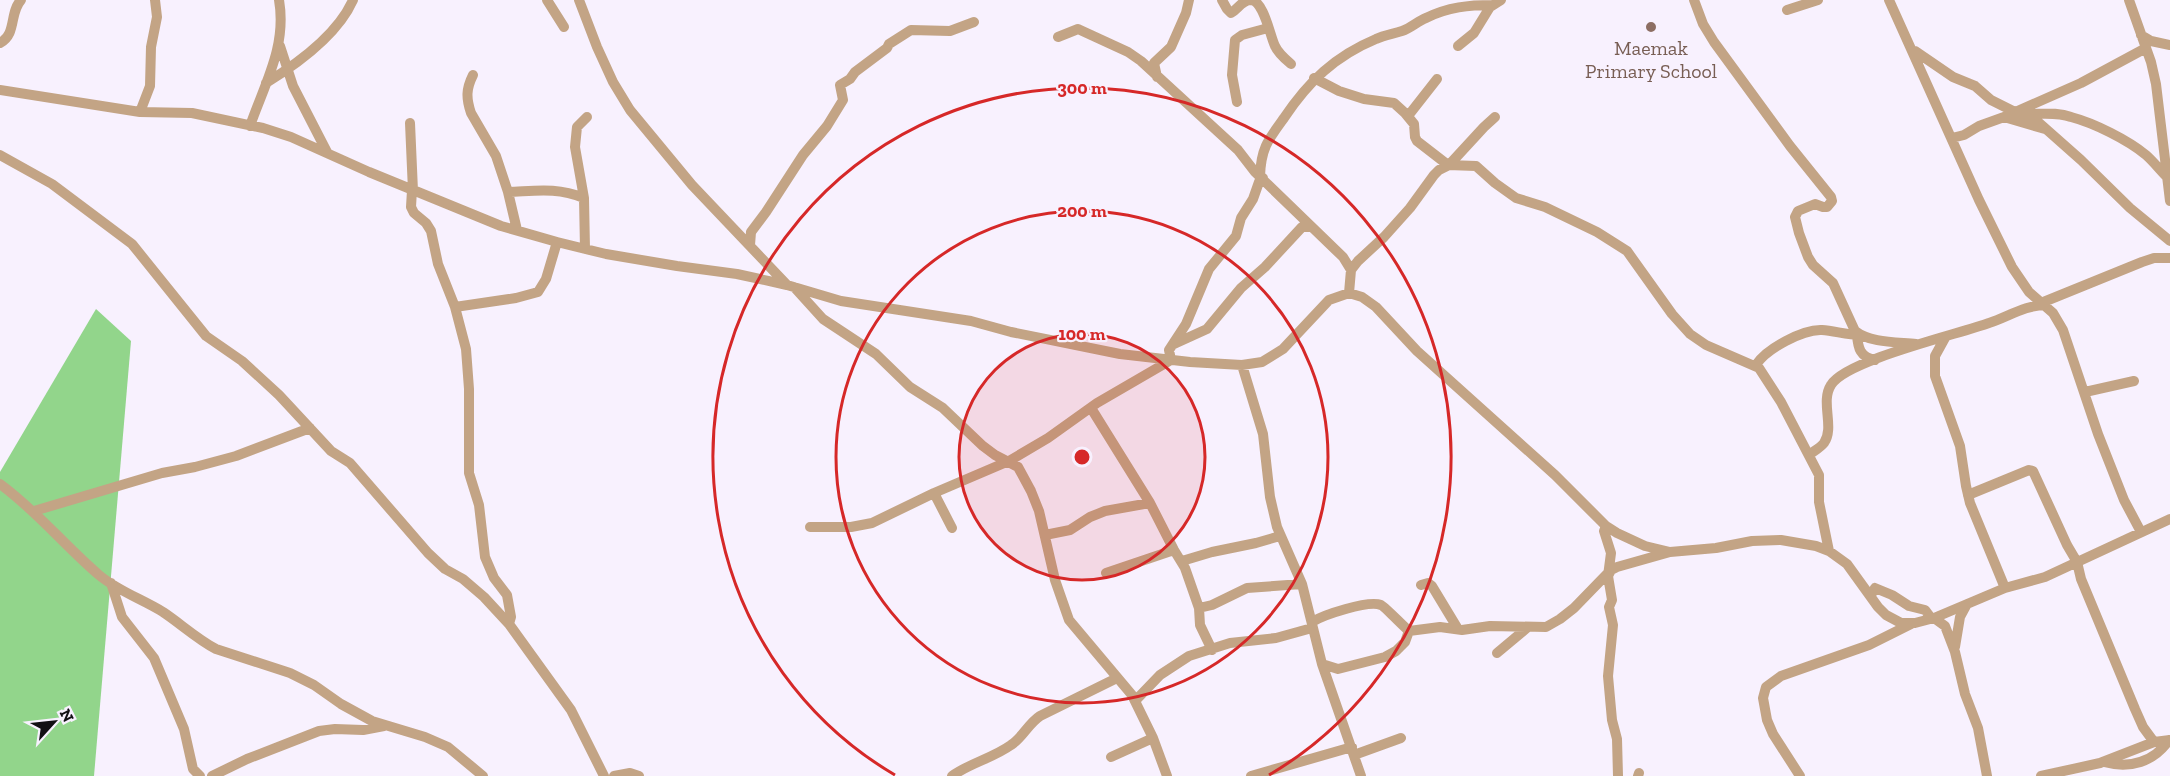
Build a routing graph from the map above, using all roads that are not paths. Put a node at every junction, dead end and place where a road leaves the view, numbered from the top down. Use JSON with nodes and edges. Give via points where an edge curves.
{"nodes":[{"id":1,"x":21,"y":0,"type":"edge"},
{"id":2,"x":155,"y":0,"type":"edge"},
{"id":3,"x":279,"y":0,"type":"edge"},
{"id":4,"x":353,"y":0,"type":"edge"},
{"id":5,"x":548,"y":0,"type":"edge"},
{"id":6,"x":579,"y":0,"type":"edge"},
{"id":7,"x":1189,"y":0,"type":"edge"},
{"id":8,"x":1222,"y":0,"type":"edge"},
{"id":9,"x":1694,"y":0,"type":"edge"},
{"id":10,"x":1818,"y":0,"type":"edge"},
{"id":11,"x":1889,"y":0,"type":"edge"},
{"id":12,"x":1241,"y":2,"type":"edge"},
{"id":13,"x":1259,"y":2,"type":"edge"},
{"id":14,"x":1497,"y":2,"type":"edge"},
{"id":15,"x":2132,"y":3,"type":"edge"},
{"id":16,"x":1447,"y":4,"type":"edge"},
{"id":17,"x":1787,"y":10,"type":"dead end"},
{"id":18,"x":974,"y":22,"type":"dead end"},
{"id":19,"x":564,"y":27,"type":"dead end"},
{"id":20,"x":1268,"y":28,"type":"junction"},
{"id":21,"x":2141,"y":35,"type":"junction"},
{"id":22,"x":1058,"y":37,"type":"dead end"},
{"id":23,"x":0,"y":44,"type":"edge"},
{"id":24,"x":280,"y":45,"type":"junction"},
{"id":25,"x":1458,"y":46,"type":"dead end"},
{"id":26,"x":2170,"y":46,"type":"edge"},
{"id":27,"x":2146,"y":48,"type":"junction"},
{"id":28,"x":1912,"y":49,"type":"junction"},
{"id":29,"x":2151,"y":62,"type":"junction"},
{"id":30,"x":1291,"y":64,"type":"dead end"},
{"id":31,"x":287,"y":70,"type":"junction"},
{"id":32,"x":473,"y":75,"type":"dead end"},
{"id":33,"x":1157,"y":77,"type":"junction"},
{"id":34,"x":1314,"y":78,"type":"junction"},
{"id":35,"x":1437,"y":78,"type":"dead end"},
{"id":36,"x":266,"y":83,"type":"junction"},
{"id":37,"x":0,"y":90,"type":"edge"},
{"id":38,"x":2044,"y":99,"type":"junction"},
{"id":39,"x":1237,"y":102,"type":"dead end"},
{"id":40,"x":140,"y":112,"type":"junction"},
{"id":41,"x":2015,"y":112,"type":"junction"},
{"id":42,"x":2029,"y":114,"type":"junction"},
{"id":43,"x":1408,"y":116,"type":"junction"},
{"id":44,"x":2071,"y":116,"type":"junction"},
{"id":45,"x":586,"y":117,"type":"dead end"},
{"id":46,"x":1496,"y":117,"type":"dead end"},
{"id":47,"x":2004,"y":117,"type":"junction"},
{"id":48,"x":410,"y":123,"type":"dead end"},
{"id":49,"x":250,"y":126,"type":"junction"},
{"id":50,"x":2045,"y":129,"type":"junction"},
{"id":51,"x":1952,"y":138,"type":"junction"},
{"id":52,"x":327,"y":152,"type":"junction"},
{"id":53,"x":0,"y":155,"type":"edge"},
{"id":54,"x":1449,"y":165,"type":"junction"},
{"id":55,"x":1262,"y":177,"type":"junction"},
{"id":56,"x":2168,"y":178,"type":"edge"},
{"id":57,"x":413,"y":190,"type":"junction"},
{"id":58,"x":508,"y":192,"type":"junction"},
{"id":59,"x":584,"y":198,"type":"junction"},
{"id":60,"x":2170,"y":201,"type":"edge"},
{"id":61,"x":1312,"y":227,"type":"junction"},
{"id":62,"x":517,"y":230,"type":"junction"},
{"id":63,"x":2170,"y":241,"type":"edge"},
{"id":64,"x":557,"y":242,"type":"junction"},
{"id":65,"x":750,"y":245,"type":"junction"},
{"id":66,"x":585,"y":249,"type":"junction"},
{"id":67,"x":2170,"y":258,"type":"edge"},
{"id":68,"x":1351,"y":270,"type":"junction"},
{"id":69,"x":791,"y":286,"type":"junction"},
{"id":70,"x":1349,"y":293,"type":"junction"},
{"id":71,"x":2043,"y":304,"type":"junction"},
{"id":72,"x":455,"y":307,"type":"junction"},
{"id":73,"x":1859,"y":335,"type":"junction"},
{"id":74,"x":1946,"y":336,"type":"junction"},
{"id":75,"x":1174,"y":344,"type":"junction"},
{"id":76,"x":1916,"y":344,"type":"junction"},
{"id":77,"x":1171,"y":360,"type":"junction"},
{"id":78,"x":1875,"y":360,"type":"junction"},
{"id":79,"x":1242,"y":365,"type":"junction"},
{"id":80,"x":1756,"y":365,"type":"junction"},
{"id":81,"x":2134,"y":381,"type":"dead end"},
{"id":82,"x":2085,"y":392,"type":"junction"},
{"id":83,"x":1091,"y":408,"type":"junction"},
{"id":84,"x":310,"y":428,"type":"junction"},
{"id":85,"x":1809,"y":455,"type":"junction"},
{"id":86,"x":1010,"y":461,"type":"junction"},
{"id":87,"x":0,"y":484,"type":"edge"},
{"id":88,"x":934,"y":493,"type":"junction"},
{"id":89,"x":1968,"y":495,"type":"junction"},
{"id":90,"x":1150,"y":503,"type":"junction"},
{"id":91,"x":34,"y":512,"type":"junction"},
{"id":92,"x":2168,"y":522,"type":"edge"},
{"id":93,"x":1606,"y":526,"type":"junction"},
{"id":94,"x":810,"y":527,"type":"dead end"},
{"id":95,"x":952,"y":528,"type":"dead end"},
{"id":96,"x":2140,"y":532,"type":"junction"},
{"id":97,"x":1045,"y":535,"type":"junction"},
{"id":98,"x":1280,"y":536,"type":"junction"},
{"id":99,"x":1174,"y":550,"type":"junction"},
{"id":100,"x":1829,"y":551,"type":"junction"},
{"id":101,"x":1670,"y":552,"type":"junction"},
{"id":102,"x":1182,"y":561,"type":"junction"},
{"id":103,"x":2077,"y":562,"type":"junction"},
{"id":104,"x":1107,"y":573,"type":"dead end"},
{"id":105,"x":1608,"y":574,"type":"junction"},
{"id":106,"x":111,"y":583,"type":"junction"},
{"id":107,"x":1302,"y":584,"type":"junction"},
{"id":108,"x":1421,"y":585,"type":"dead end"},
{"id":109,"x":2005,"y":588,"type":"junction"},
{"id":110,"x":1871,"y":596,"type":"junction"},
{"id":111,"x":1967,"y":604,"type":"junction"},
{"id":112,"x":1199,"y":608,"type":"junction"},
{"id":113,"x":1933,"y":618,"type":"junction"},
{"id":114,"x":1915,"y":622,"type":"junction"},
{"id":115,"x":509,"y":624,"type":"junction"},
{"id":116,"x":1312,"y":625,"type":"junction"},
{"id":117,"x":1528,"y":627,"type":"junction"},
{"id":118,"x":1458,"y":629,"type":"junction"},
{"id":119,"x":1409,"y":631,"type":"junction"},
{"id":120,"x":1212,"y":650,"type":"junction"},
{"id":121,"x":1954,"y":650,"type":"junction"},
{"id":122,"x":1497,"y":653,"type":"dead end"},
{"id":123,"x":1322,"y":664,"type":"junction"},
{"id":124,"x":1118,"y":678,"type":"junction"},
{"id":125,"x":1135,"y":701,"type":"junction"},
{"id":126,"x":387,"y":725,"type":"junction"},
{"id":127,"x":1153,"y":738,"type":"junction"},
{"id":128,"x":1401,"y":738,"type":"dead end"},
{"id":129,"x":2170,"y":740,"type":"edge"},
{"id":130,"x":2154,"y":742,"type":"junction"},
{"id":131,"x":1353,"y":751,"type":"junction"},
{"id":132,"x":1111,"y":757,"type":"dead end"},
{"id":133,"x":2104,"y":762,"type":"junction"},
{"id":134,"x":2090,"y":771,"type":"edge"},
{"id":135,"x":200,"y":776,"type":"edge"},
{"id":136,"x":212,"y":776,"type":"edge"},
{"id":137,"x":483,"y":776,"type":"edge"},
{"id":138,"x":604,"y":776,"type":"edge"},
{"id":139,"x":614,"y":776,"type":"edge"},
{"id":140,"x":639,"y":776,"type":"edge"},
{"id":141,"x":952,"y":776,"type":"edge"},
{"id":142,"x":1167,"y":776,"type":"edge"},
{"id":143,"x":1251,"y":776,"type":"edge"},
{"id":144,"x":1361,"y":776,"type":"edge"},
{"id":145,"x":1618,"y":776,"type":"edge"},
{"id":146,"x":1800,"y":776,"type":"edge"},
{"id":147,"x":1987,"y":776,"type":"edge"},
{"id":148,"x":2041,"y":776,"type":"edge"}],
"edges":[{"from":1,"to":23,"type":"street","via":[[15,9],[10,35]]},
{"from":2,"to":40,"type":"street","via":[[150,86]]},
{"from":3,"to":24,"type":"street"},
{"from":4,"to":31,"type":"street","via":[[331,33]]},
{"from":5,"to":19,"type":"street"},
{"from":6,"to":65,"type":"street","via":[[613,82],[630,110],[686,178]]},
{"from":7,"to":33,"type":"street","via":[[1171,47],[1154,63]]},
{"from":8,"to":12,"type":"street","via":[[1231,12]]},
{"from":9,"to":73,"type":"street","via":[[1714,42],[1832,197],[1827,207],[1814,204],[1798,211],[1795,217],[1811,262],[1833,283]]},
{"from":10,"to":17,"type":"street"},
{"from":11,"to":28,"type":"street"},
{"from":12,"to":13,"type":"street"},
{"from":13,"to":20,"type":"street"},
{"from":14,"to":16,"type":"street"},
{"from":14,"to":25,"type":"street","via":[[1474,33]]},
{"from":15,"to":21,"type":"street"},
{"from":16,"to":34,"type":"street","via":[[1403,31],[1358,47]]},
{"from":18,"to":65,"type":"street","via":[[950,31],[915,29],[903,34],[840,85],[843,100],[751,232]]},
{"from":20,"to":30,"type":"street","via":[[1278,51]]},
{"from":20,"to":39,"type":"street","via":[[1242,34],[1235,40],[1232,75]]},
{"from":21,"to":26,"type":"street"},
{"from":21,"to":27,"type":"street"},
{"from":22,"to":33,"type":"street","via":[[1075,29],[1090,34],[1128,52]]},
{"from":24,"to":31,"type":"street"},
{"from":24,"to":36,"type":"street"},
{"from":26,"to":29,"type":"street"},
{"from":27,"to":29,"type":"street"},
{"from":27,"to":38,"type":"street"},
{"from":28,"to":41,"type":"street"},
{"from":28,"to":51,"type":"street"},
{"from":29,"to":56,"type":"street"},
{"from":31,"to":36,"type":"street"},
{"from":31,"to":52,"type":"street"},
{"from":32,"to":58,"type":"street","via":[[467,91],[469,106],[496,156]]},
{"from":33,"to":55,"type":"street"},
{"from":34,"to":43,"type":"street","via":[[1364,99],[1389,101]]},
{"from":34,"to":55,"type":"street","via":[[1265,147]]},
{"from":35,"to":43,"type":"street"},
{"from":36,"to":49,"type":"street"},
{"from":37,"to":40,"type":"street"},
{"from":38,"to":41,"type":"street"},
{"from":38,"to":44,"type":"street"},
{"from":40,"to":49,"type":"street","via":[[192,113]]},
{"from":41,"to":42,"type":"street"},
{"from":41,"to":47,"type":"street"},
{"from":42,"to":44,"type":"street"},
{"from":42,"to":50,"type":"street"},
{"from":43,"to":54,"type":"street","via":[[1417,141]]},
{"from":44,"to":56,"type":"street","via":[[2128,142]]},
{"from":45,"to":59,"type":"street","via":[[575,134]]},
{"from":46,"to":54,"type":"street"},
{"from":47,"to":50,"type":"street"},
{"from":47,"to":51,"type":"street"},
{"from":48,"to":57,"type":"street"},
{"from":49,"to":52,"type":"street"},
{"from":50,"to":63,"type":"street"},
{"from":51,"to":71,"type":"street","via":[[2012,267]]},
{"from":52,"to":57,"type":"street"},
{"from":53,"to":84,"type":"street","via":[[52,184],[132,244],[206,336],[242,361]]},
{"from":54,"to":68,"type":"street","via":[[1434,175],[1410,208]]},
{"from":54,"to":80,"type":"street","via":[[1476,166],[1516,198],[1540,204],[1606,237],[1632,257],[1690,334],[1706,345]]},
{"from":55,"to":61,"type":"street"},
{"from":55,"to":75,"type":"street","via":[[1236,236],[1209,269]]},
{"from":56,"to":60,"type":"street"},
{"from":57,"to":62,"type":"street"},
{"from":57,"to":72,"type":"street","via":[[411,207],[431,231],[438,264]]},
{"from":58,"to":59,"type":"street","via":[[545,189]]},
{"from":58,"to":62,"type":"street"},
{"from":59,"to":66,"type":"street"},
{"from":61,"to":68,"type":"street"},
{"from":61,"to":75,"type":"street","via":[[1302,227],[1293,235],[1207,329]]},
{"from":62,"to":64,"type":"street"},
{"from":64,"to":66,"type":"street"},
{"from":64,"to":72,"type":"street","via":[[538,292]]},
{"from":65,"to":69,"type":"street"},
{"from":66,"to":69,"type":"street"},
{"from":67,"to":71,"type":"street","via":[[2142,262]]},
{"from":68,"to":70,"type":"street"},
{"from":69,"to":77,"type":"street","via":[[841,301],[971,321],[1120,354]]},
{"from":69,"to":86,"type":"street","via":[[823,319],[876,354],[983,446]]},
{"from":70,"to":79,"type":"street","via":[[1329,300],[1283,349],[1262,362]]},
{"from":70,"to":93,"type":"street","via":[[1376,307],[1417,351]]},
{"from":71,"to":74,"type":"street"},
{"from":71,"to":82,"type":"street","via":[[2054,313],[2063,330]]},
{"from":72,"to":115,"type":"street","via":[[466,349],[469,473],[479,505],[485,557],[507,595]]},
{"from":73,"to":76,"type":"street"},
{"from":73,"to":78,"type":"street","via":[[1863,355]]},
{"from":73,"to":80,"type":"street","via":[[1818,330],[1776,346]]},
{"from":74,"to":76,"type":"street"},
{"from":74,"to":89,"type":"street","via":[[1935,356],[1935,376],[1960,446]]},
{"from":75,"to":77,"type":"street","via":[[1169,350]]},
{"from":76,"to":78,"type":"street"},
{"from":77,"to":79,"type":"street"},
{"from":77,"to":83,"type":"street"},
{"from":78,"to":85,"type":"street","via":[[1832,383],[1827,400],[1827,435],[1824,443]]},
{"from":79,"to":98,"type":"street","via":[[1263,434],[1270,497]]},
{"from":80,"to":85,"type":"street"},
{"from":81,"to":82,"type":"street"},
{"from":82,"to":96,"type":"street","via":[[2098,434]]},
{"from":83,"to":86,"type":"street"},
{"from":83,"to":90,"type":"street"},
{"from":84,"to":91,"type":"street","via":[[236,456],[162,473]]},
{"from":84,"to":115,"type":"street","via":[[331,451],[350,463],[445,569],[484,597]]},
{"from":85,"to":100,"type":"street","via":[[1820,478],[1819,502]]},
{"from":86,"to":88,"type":"street"},
{"from":86,"to":97,"type":"street","via":[[1025,479]]},
{"from":87,"to":91,"type":"street"},
{"from":88,"to":94,"type":"street","via":[[872,522],[851,527]]},
{"from":88,"to":95,"type":"street"},
{"from":89,"to":103,"type":"street","via":[[2032,470]]},
{"from":89,"to":109,"type":"street"},
{"from":90,"to":97,"type":"street","via":[[1105,511],[1070,530]]},
{"from":90,"to":99,"type":"street"},
{"from":91,"to":106,"type":"street"},
{"from":92,"to":96,"type":"street"},
{"from":93,"to":101,"type":"street","via":[[1645,546]]},
{"from":93,"to":105,"type":"street","via":[[1611,553]]},
{"from":96,"to":103,"type":"street"},
{"from":97,"to":124,"type":"street","via":[[1069,620]]},
{"from":98,"to":102,"type":"street"},
{"from":98,"to":107,"type":"street"},
{"from":99,"to":102,"type":"street"},
{"from":99,"to":104,"type":"street"},
{"from":100,"to":101,"type":"street","via":[[1781,540]]},
{"from":100,"to":110,"type":"street","via":[[1847,564]]},
{"from":101,"to":105,"type":"street","via":[[1617,567]]},
{"from":102,"to":112,"type":"street"},
{"from":103,"to":109,"type":"street","via":[[2045,577]]},
{"from":103,"to":130,"type":"street","via":[[2119,673],[2143,727]]},
{"from":105,"to":117,"type":"street","via":[[1560,619],[1546,627]]},
{"from":105,"to":145,"type":"street","via":[[1613,625],[1608,676]]},
{"from":106,"to":126,"type":"street","via":[[216,649],[290,673],[341,705]]},
{"from":106,"to":135,"type":"street","via":[[122,617],[154,658],[184,729],[193,769]]},
{"from":107,"to":112,"type":"street","via":[[1247,588]]},
{"from":107,"to":116,"type":"street"},
{"from":108,"to":118,"type":"street","via":[[1432,586]]},
{"from":109,"to":111,"type":"street"},
{"from":110,"to":113,"type":"street","via":[[1875,588],[1880,589],[1909,606],[1925,610]]},
{"from":110,"to":114,"type":"street","via":[[1893,619]]},
{"from":111,"to":113,"type":"street"},
{"from":111,"to":121,"type":"street","via":[[1960,617]]},
{"from":112,"to":120,"type":"street","via":[[1200,626]]},
{"from":113,"to":114,"type":"street"},
{"from":113,"to":121,"type":"street","via":[[1945,626]]},
{"from":114,"to":146,"type":"street","via":[[1869,645],[1781,676],[1766,687],[1763,698],[1767,720]]},
{"from":115,"to":138,"type":"street","via":[[571,710]]},
{"from":116,"to":119,"type":"street","via":[[1321,617],[1372,603],[1385,607]]},
{"from":116,"to":120,"type":"street","via":[[1276,638],[1230,643]]},
{"from":116,"to":123,"type":"street"},
{"from":117,"to":118,"type":"street"},
{"from":117,"to":122,"type":"street"},
{"from":118,"to":119,"type":"street"},
{"from":119,"to":123,"type":"street","via":[[1405,642],[1385,657],[1338,669]]},
{"from":120,"to":125,"type":"street","via":[[1178,662]]},
{"from":121,"to":147,"type":"street","via":[[1978,728]]},
{"from":123,"to":131,"type":"street"},
{"from":124,"to":125,"type":"street"},
{"from":124,"to":141,"type":"street","via":[[1040,716],[1010,746]]},
{"from":125,"to":127,"type":"street"},
{"from":126,"to":136,"type":"street","via":[[319,731]]},
{"from":126,"to":137,"type":"street","via":[[448,747]]},
{"from":127,"to":132,"type":"street"},
{"from":127,"to":142,"type":"street"},
{"from":128,"to":131,"type":"street"},
{"from":129,"to":130,"type":"street"},
{"from":129,"to":133,"type":"street","via":[[2147,760],[2124,765]]},
{"from":130,"to":133,"type":"street"},
{"from":131,"to":143,"type":"street"},
{"from":131,"to":144,"type":"street"},
{"from":133,"to":134,"type":"street"},
{"from":134,"to":148,"type":"street"},
{"from":139,"to":140,"type":"street"}]}
